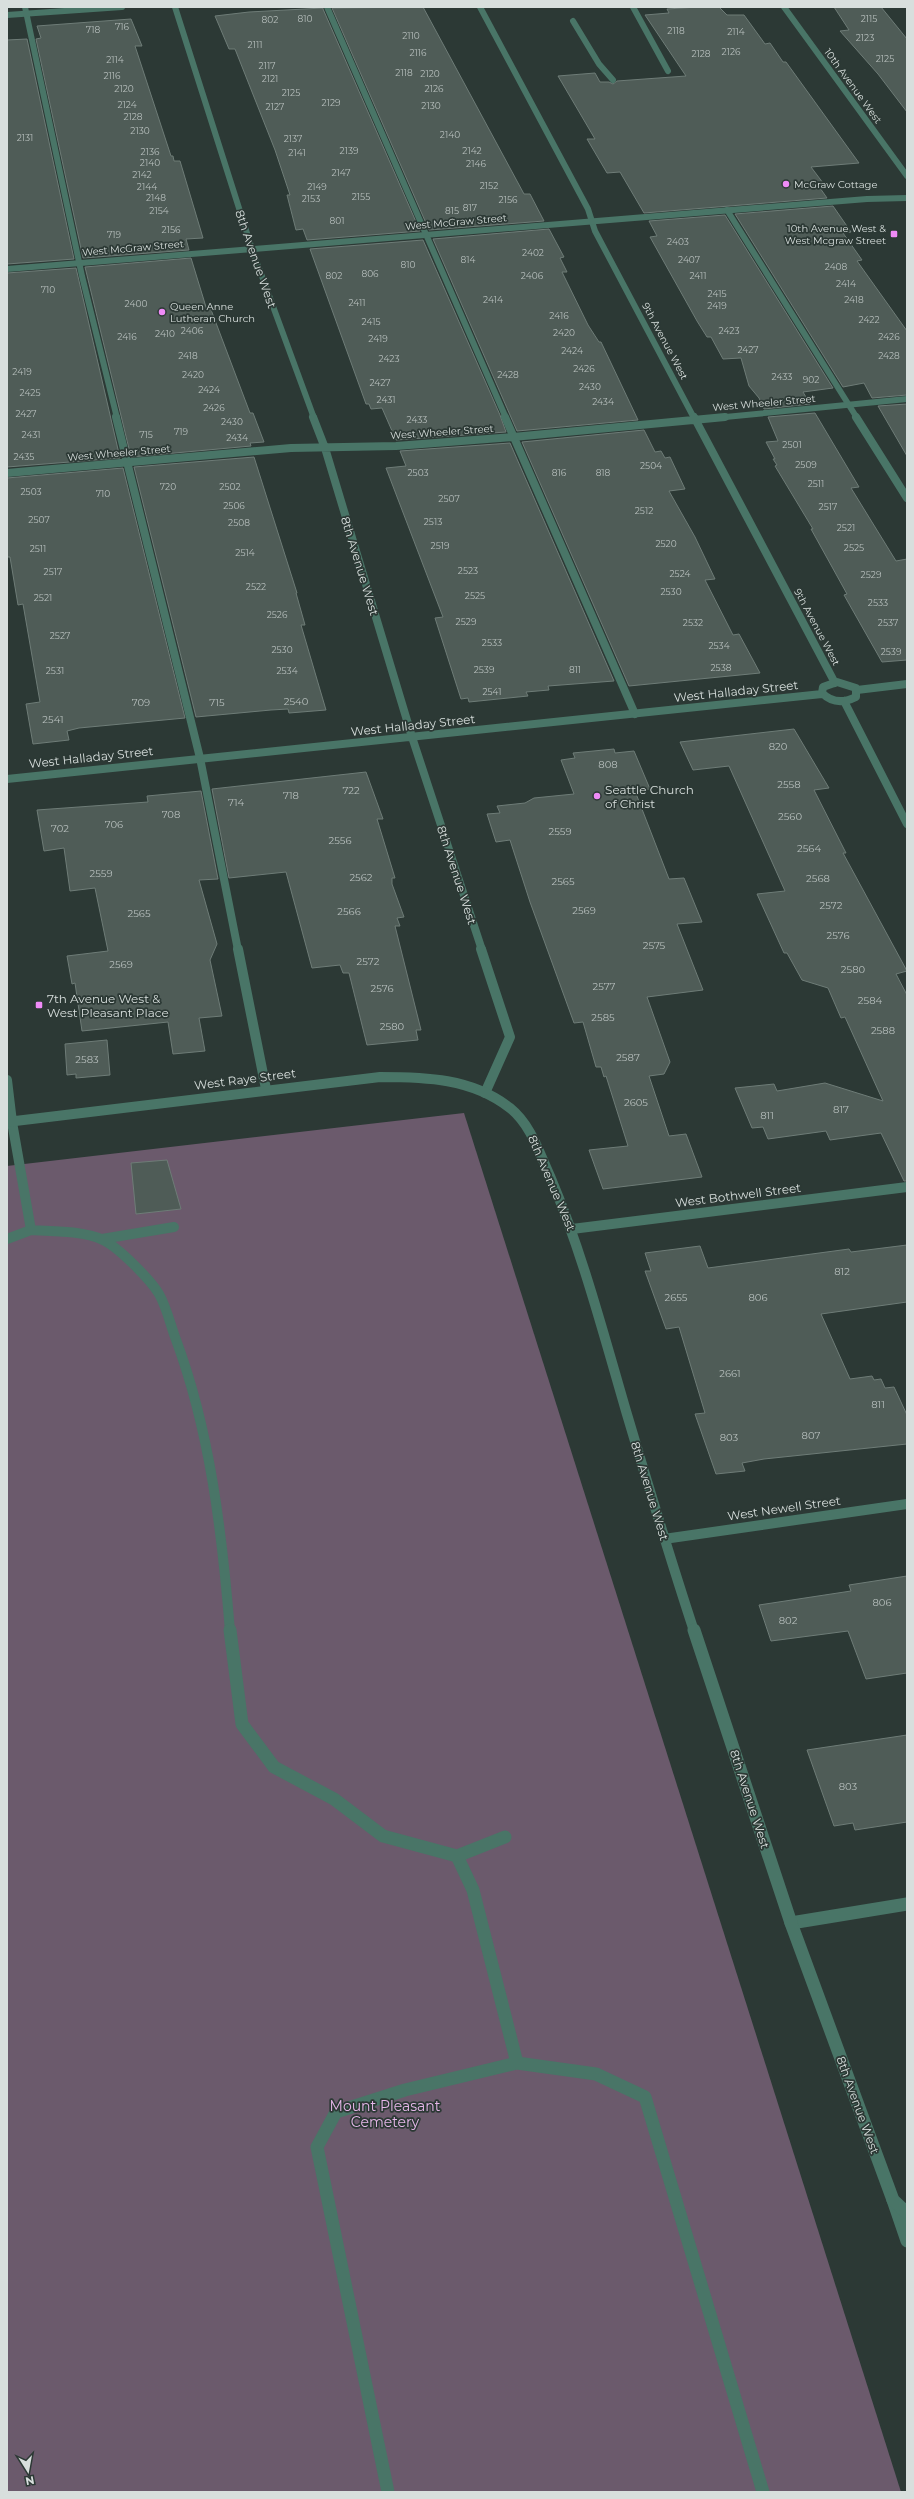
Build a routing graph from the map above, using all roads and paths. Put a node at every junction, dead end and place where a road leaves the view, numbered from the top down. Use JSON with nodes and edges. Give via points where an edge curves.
{"nodes":[{"id":1,"x":122,"y":7,"type":"edge"},
{"id":2,"x":175,"y":7,"type":"edge"},
{"id":3,"x":327,"y":7,"type":"edge"},
{"id":4,"x":480,"y":7,"type":"edge"},
{"id":5,"x":633,"y":7,"type":"edge"},
{"id":6,"x":784,"y":7,"type":"edge"},
{"id":7,"x":25,"y":10,"type":"edge"},
{"id":8,"x":7,"y":15,"type":"edge"},
{"id":9,"x":573,"y":21,"type":"dead end"},
{"id":10,"x":668,"y":70,"type":"dead end"},
{"id":11,"x":613,"y":80,"type":"dead end"},
{"id":12,"x":907,"y":176,"type":"edge"},
{"id":13,"x":907,"y":198,"type":"edge"},
{"id":14,"x":727,"y":210,"type":"junction"},
{"id":15,"x":591,"y":221,"type":"junction"},
{"id":16,"x":425,"y":235,"type":"junction"},
{"id":17,"x":252,"y":249,"type":"junction"},
{"id":18,"x":79,"y":263,"type":"junction"},
{"id":19,"x":7,"y":269,"type":"edge"},
{"id":20,"x":907,"y":398,"type":"edge"},
{"id":21,"x":878,"y":401,"type":"junction"},
{"id":22,"x":850,"y":405,"type":"junction"},
{"id":23,"x":907,"y":405,"type":"edge"},
{"id":24,"x":694,"y":420,"type":"junction"},
{"id":25,"x":513,"y":437,"type":"junction"},
{"id":26,"x":325,"y":448,"type":"junction"},
{"id":27,"x":126,"y":463,"type":"junction"},
{"id":28,"x":7,"y":473,"type":"edge"},
{"id":29,"x":907,"y":498,"type":"edge"},
{"id":30,"x":834,"y":683,"type":"junction"},
{"id":31,"x":907,"y":684,"type":"edge"},
{"id":32,"x":857,"y":690,"type":"junction"},
{"id":33,"x":822,"y":694,"type":"junction"},
{"id":34,"x":844,"y":701,"type":"junction"},
{"id":35,"x":635,"y":714,"type":"junction"},
{"id":36,"x":412,"y":737,"type":"junction"},
{"id":37,"x":200,"y":758,"type":"junction"},
{"id":38,"x":7,"y":779,"type":"edge"},
{"id":39,"x":907,"y":824,"type":"edge"},
{"id":40,"x":7,"y":1080,"type":"edge"},
{"id":41,"x":266,"y":1089,"type":"junction"},
{"id":42,"x":485,"y":1093,"type":"junction"},
{"id":43,"x":10,"y":1122,"type":"edge"},
{"id":44,"x":907,"y":1187,"type":"edge"},
{"id":45,"x":174,"y":1227,"type":"dead end"},
{"id":46,"x":572,"y":1228,"type":"junction"},
{"id":47,"x":31,"y":1230,"type":"junction"},
{"id":48,"x":7,"y":1239,"type":"edge"},
{"id":49,"x":102,"y":1239,"type":"junction"},
{"id":50,"x":907,"y":1504,"type":"edge"},
{"id":51,"x":664,"y":1539,"type":"junction"},
{"id":52,"x":505,"y":1837,"type":"dead end"},
{"id":53,"x":458,"y":1856,"type":"junction"},
{"id":54,"x":907,"y":1904,"type":"edge"},
{"id":55,"x":791,"y":1923,"type":"junction"},
{"id":56,"x":517,"y":2063,"type":"junction"},
{"id":57,"x":893,"y":2200,"type":"junction"},
{"id":58,"x":907,"y":2213,"type":"edge"},
{"id":59,"x":907,"y":2241,"type":"edge"},
{"id":60,"x":388,"y":2492,"type":"edge"},
{"id":61,"x":763,"y":2492,"type":"edge"}],
"edges":[{"from":1,"to":7,"type":"street"},
{"from":2,"to":17,"type":"street","name":"8th Avenue West"},
{"from":3,"to":16,"type":"street"},
{"from":4,"to":15,"type":"street","name":"9th Avenue West","via":[[588,209]]},
{"from":5,"to":10,"type":"street"},
{"from":6,"to":12,"type":"street","name":"10th Avenue West"},
{"from":7,"to":8,"type":"street"},
{"from":7,"to":18,"type":"street"},
{"from":9,"to":11,"type":"street","via":[[599,64]]},
{"from":13,"to":14,"type":"street","name":"West McGraw Street"},
{"from":14,"to":15,"type":"street","name":"West McGraw Street"},
{"from":14,"to":22,"type":"street"},
{"from":15,"to":16,"type":"street","name":"West McGraw Street"},
{"from":15,"to":24,"type":"street","name":"9th Avenue West"},
{"from":16,"to":17,"type":"street","name":"West McGraw Street"},
{"from":16,"to":25,"type":"street"},
{"from":17,"to":18,"type":"street","name":"West McGraw Street"},
{"from":17,"to":26,"type":"street","name":"8th Avenue West"},
{"from":18,"to":19,"type":"street","name":"West McGraw Street"},
{"from":18,"to":27,"type":"street"},
{"from":20,"to":21,"type":"street","name":"West Wheeler Street"},
{"from":21,"to":22,"type":"street","name":"West Wheeler Street"},
{"from":21,"to":23,"type":"street","name":"West Wheeler Street"},
{"from":22,"to":24,"type":"street","name":"West Wheeler Street"},
{"from":22,"to":29,"type":"street"},
{"from":24,"to":25,"type":"street","name":"West Wheeler Street"},
{"from":24,"to":30,"type":"street","name":"9th Avenue West"},
{"from":25,"to":26,"type":"street","name":"West Wheeler Street","via":[[396,446]]},
{"from":25,"to":35,"type":"street"},
{"from":26,"to":27,"type":"street","name":"West Wheeler Street","via":[[291,448]]},
{"from":26,"to":36,"type":"street","name":"8th Avenue West"},
{"from":27,"to":28,"type":"street","name":"West Wheeler Street"},
{"from":27,"to":37,"type":"street"},
{"from":30,"to":32,"type":"street","via":[[848,684]]},
{"from":30,"to":33,"type":"street","via":[[823,687]]},
{"from":31,"to":32,"type":"street"},
{"from":32,"to":34,"type":"street","via":[[856,697]]},
{"from":33,"to":34,"type":"street","via":[[828,699]]},
{"from":33,"to":35,"type":"street","name":"West Halladay Street"},
{"from":34,"to":39,"type":"street"},
{"from":35,"to":36,"type":"street","name":"West Halladay Street"},
{"from":36,"to":37,"type":"street","name":"West Halladay Street"},
{"from":36,"to":42,"type":"street","name":"8th Avenue West","via":[[510,1037]]},
{"from":37,"to":38,"type":"street","name":"West Halladay Street"},
{"from":37,"to":41,"type":"street"},
{"from":40,"to":43,"type":"street"},
{"from":41,"to":42,"type":"street","name":"West Raye Street","via":[[380,1077],[426,1077],[454,1082]]},
{"from":41,"to":43,"type":"street","name":"West Raye Street"},
{"from":42,"to":46,"type":"street","name":"8th Avenue West","via":[[510,1108],[531,1132]]},
{"from":43,"to":47,"type":"street"},
{"from":44,"to":46,"type":"street","name":"West Bothwell Street"},
{"from":45,"to":49,"type":"street"},
{"from":46,"to":51,"type":"street","name":"8th Avenue West"},
{"from":47,"to":48,"type":"street"},
{"from":47,"to":49,"type":"street","via":[[72,1232]]},
{"from":49,"to":53,"type":"street","via":[[122,1252],[159,1294],[185,1364],[209,1460],[226,1577],[242,1724],[274,1766],[334,1799],[383,1836]]},
{"from":50,"to":51,"type":"street","name":"West Newell Street"},
{"from":51,"to":55,"type":"street","name":"8th Avenue West"},
{"from":52,"to":53,"type":"street"},
{"from":53,"to":56,"type":"street","via":[[473,1890]]},
{"from":54,"to":55,"type":"street"},
{"from":55,"to":57,"type":"street","name":"8th Avenue West"},
{"from":56,"to":60,"type":"street","via":[[405,2090],[336,2112],[317,2147]]},
{"from":56,"to":61,"type":"street","via":[[596,2074],[645,2097]]},
{"from":57,"to":58,"type":"street"},
{"from":57,"to":59,"type":"street","name":"8th Avenue West"}]}
